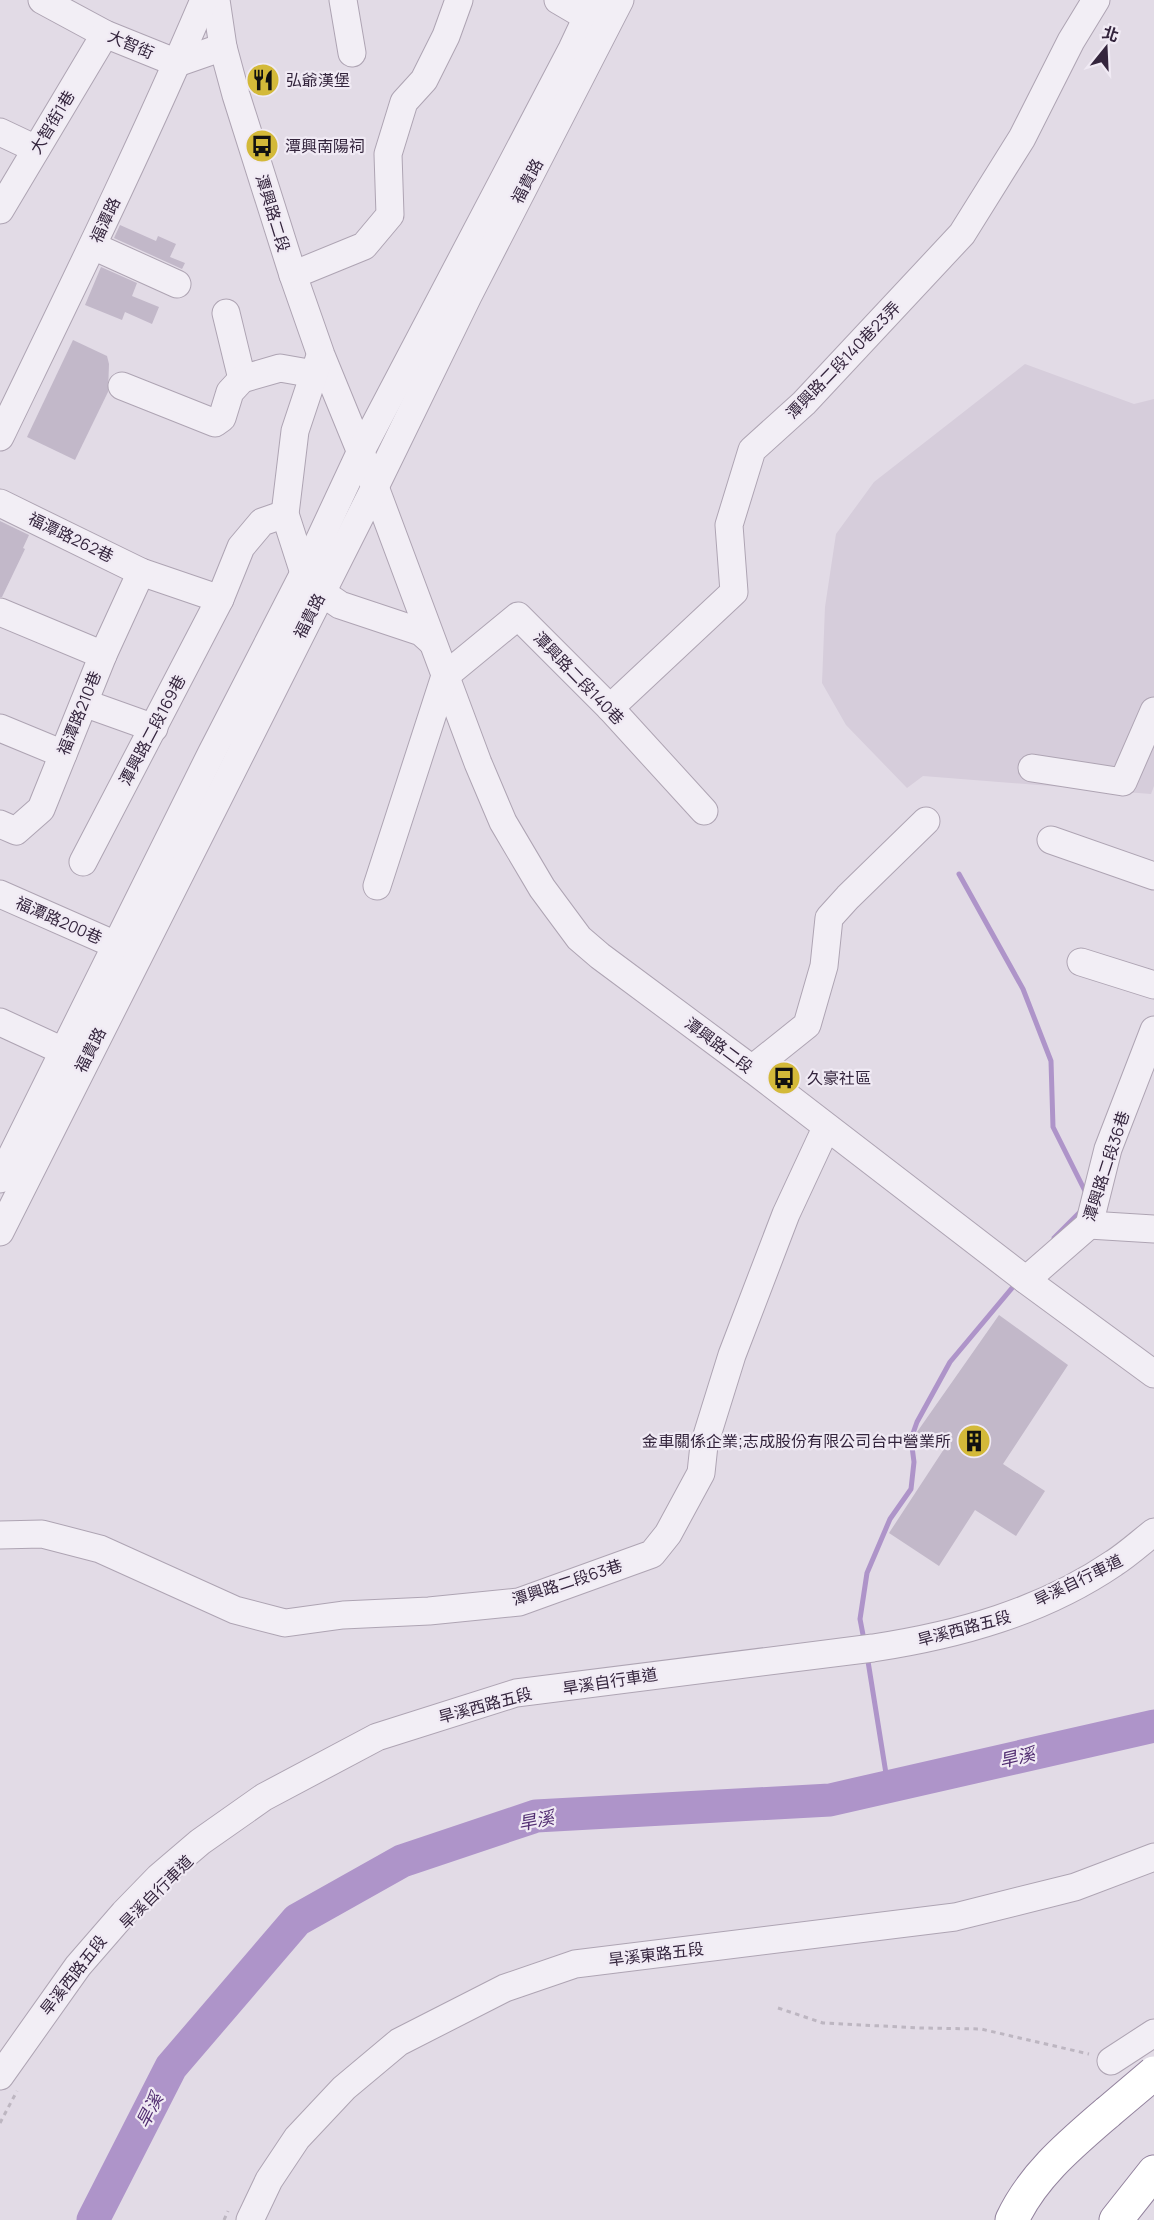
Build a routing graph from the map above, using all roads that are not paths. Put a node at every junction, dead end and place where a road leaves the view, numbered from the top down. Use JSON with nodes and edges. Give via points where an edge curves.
{"nodes":[{"id":1,"x":42,"y":0,"type":"edge"},
{"id":2,"x":204,"y":0,"type":"edge"},
{"id":3,"x":216,"y":0,"type":"edge"},
{"id":4,"x":343,"y":0,"type":"edge"},
{"id":5,"x":459,"y":0,"type":"edge"},
{"id":6,"x":558,"y":0,"type":"edge"},
{"id":7,"x":620,"y":0,"type":"edge"},
{"id":8,"x":1096,"y":0,"type":"edge"},
{"id":9,"x":591,"y":9,"type":"edge"},
{"id":10,"x":105,"y":34,"type":"junction"},
{"id":11,"x":223,"y":47,"type":"junction"},
{"id":12,"x":352,"y":53,"type":"dead end"},
{"id":13,"x":177,"y":63,"type":"junction"},
{"id":14,"x":0,"y":132,"type":"edge"},
{"id":15,"x":36,"y":149,"type":"junction"},
{"id":16,"x":0,"y":210,"type":"edge"},
{"id":17,"x":93,"y":246,"type":"junction"},
{"id":18,"x":292,"y":275,"type":"junction"},
{"id":19,"x":177,"y":284,"type":"dead end"},
{"id":20,"x":226,"y":313,"type":"dead end"},
{"id":21,"x":318,"y":364,"type":"junction"},
{"id":22,"x":242,"y":379,"type":"junction"},
{"id":23,"x":122,"y":386,"type":"dead end"},
{"id":24,"x":0,"y":437,"type":"edge"},
{"id":25,"x":360,"y":453,"type":"junction"},
{"id":26,"x":375,"y":487,"type":"junction"},
{"id":27,"x":0,"y":503,"type":"edge"},
{"id":28,"x":285,"y":514,"type":"junction"},
{"id":29,"x":141,"y":572,"type":"junction"},
{"id":30,"x":312,"y":583,"type":"junction"},
{"id":31,"x":220,"y":599,"type":"junction"},
{"id":32,"x":0,"y":612,"type":"edge"},
{"id":33,"x":431,"y":641,"type":"junction"},
{"id":34,"x":103,"y":655,"type":"junction"},
{"id":35,"x":445,"y":676,"type":"junction"},
{"id":36,"x":84,"y":703,"type":"junction"},
{"id":37,"x":610,"y":708,"type":"junction"},
{"id":38,"x":1154,"y":711,"type":"edge"},
{"id":39,"x":0,"y":728,"type":"edge"},
{"id":40,"x":154,"y":728,"type":"junction"},
{"id":41,"x":63,"y":754,"type":"junction"},
{"id":42,"x":1032,"y":768,"type":"dead end"},
{"id":43,"x":704,"y":811,"type":"dead end"},
{"id":44,"x":926,"y":822,"type":"dead end"},
{"id":45,"x":0,"y":824,"type":"edge"},
{"id":46,"x":1051,"y":840,"type":"dead end"},
{"id":47,"x":83,"y":862,"type":"dead end"},
{"id":48,"x":1154,"y":876,"type":"edge"},
{"id":49,"x":377,"y":886,"type":"dead end"},
{"id":50,"x":0,"y":894,"type":"edge"},
{"id":51,"x":118,"y":946,"type":"junction"},
{"id":52,"x":1081,"y":962,"type":"dead end"},
{"id":53,"x":1154,"y":985,"type":"edge"},
{"id":54,"x":0,"y":1022,"type":"edge"},
{"id":55,"x":1154,"y":1030,"type":"edge"},
{"id":56,"x":63,"y":1051,"type":"junction"},
{"id":57,"x":752,"y":1069,"type":"junction"},
{"id":58,"x":826,"y":1128,"type":"junction"},
{"id":59,"x":0,"y":1179,"type":"edge"},
{"id":60,"x":1089,"y":1225,"type":"junction"},
{"id":61,"x":1154,"y":1229,"type":"edge"},
{"id":62,"x":0,"y":1232,"type":"edge"},
{"id":63,"x":1026,"y":1280,"type":"junction"},
{"id":64,"x":1154,"y":1374,"type":"edge"},
{"id":65,"x":1154,"y":1532,"type":"edge"},
{"id":66,"x":0,"y":1535,"type":"edge"},
{"id":67,"x":1154,"y":1857,"type":"edge"},
{"id":68,"x":1154,"y":2033,"type":"edge"},
{"id":69,"x":1111,"y":2061,"type":"road end"},
{"id":70,"x":1154,"y":2073,"type":"edge"},
{"id":71,"x":11,"y":2079,"type":"edge"},
{"id":72,"x":1154,"y":2172,"type":"edge"},
{"id":73,"x":250,"y":2220,"type":"edge"},
{"id":74,"x":1012,"y":2220,"type":"edge"},
{"id":75,"x":1116,"y":2220,"type":"edge"}],
"edges":[{"from":1,"to":10,"type":"street","name":"大智街"},
{"from":2,"to":13,"type":"street","name":"福潭路"},
{"from":3,"to":11,"type":"street","name":"潭興路二段"},
{"from":4,"to":12,"type":"street"},
{"from":5,"to":18,"type":"street","via":[[424,80],[404,102],[388,154],[390,214],[363,246]]},
{"from":6,"to":9,"type":"street"},
{"from":7,"to":26,"type":"street","name":"福貴路"},
{"from":8,"to":37,"type":"street","name":"潭興路二段140巷23弄","via":[[1022,138],[962,234],[804,403],[752,450],[729,525],[734,591]]},
{"from":9,"to":25,"type":"street","name":"福貴路"},
{"from":10,"to":13,"type":"street","name":"大智街"},
{"from":10,"to":15,"type":"street","name":"大智街1巷"},
{"from":11,"to":13,"type":"street"},
{"from":11,"to":18,"type":"street","name":"潭興路二段"},
{"from":13,"to":17,"type":"street","name":"福潭路"},
{"from":14,"to":15,"type":"street"},
{"from":15,"to":16,"type":"street","name":"大智街1巷"},
{"from":17,"to":19,"type":"street"},
{"from":17,"to":24,"type":"street","name":"福潭路"},
{"from":18,"to":21,"type":"street","name":"潭興路二段"},
{"from":20,"to":22,"type":"street"},
{"from":21,"to":22,"type":"street","via":[[280,368]]},
{"from":21,"to":25,"type":"street","name":"潭興路二段"},
{"from":21,"to":28,"type":"street","via":[[296,431]]},
{"from":22,"to":23,"type":"street","via":[[230,392],[222,418],[215,423]]},
{"from":25,"to":26,"type":"street","name":"潭興路二段"},
{"from":25,"to":30,"type":"street","name":"福貴路"},
{"from":26,"to":30,"type":"street","name":"福貴路"},
{"from":26,"to":33,"type":"street","name":"潭興路二段"},
{"from":27,"to":29,"type":"street","name":"福潭路262巷"},
{"from":28,"to":30,"type":"street"},
{"from":28,"to":31,"type":"street","name":"潭興路二段169巷","via":[[262,522],[241,547]]},
{"from":29,"to":31,"type":"street","name":"福潭路262巷"},
{"from":29,"to":34,"type":"street","name":"福潭路210巷"},
{"from":30,"to":33,"type":"street","via":[[340,605],[421,632]]},
{"from":30,"to":51,"type":"street","name":"福貴路","via":[[216,744]]},
{"from":30,"to":62,"type":"street","name":"福貴路"},
{"from":31,"to":40,"type":"street","name":"潭興路二段169巷"},
{"from":32,"to":34,"type":"street"},
{"from":33,"to":35,"type":"street","name":"潭興路二段"},
{"from":34,"to":36,"type":"street","name":"福潭路210巷"},
{"from":35,"to":37,"type":"street","name":"潭興路二段140巷","via":[[518,616]]},
{"from":35,"to":49,"type":"street"},
{"from":35,"to":57,"type":"street","name":"潭興路二段","via":[[503,822],[536,880],[579,938]]},
{"from":36,"to":40,"type":"street"},
{"from":36,"to":41,"type":"street","name":"福潭路210巷"},
{"from":37,"to":43,"type":"street","name":"潭興路二段140巷"},
{"from":38,"to":42,"type":"street","via":[[1123,782]]},
{"from":39,"to":41,"type":"street"},
{"from":40,"to":47,"type":"street","name":"潭興路二段169巷"},
{"from":41,"to":45,"type":"street","name":"福潭路210巷","via":[[41,809],[16,831]]},
{"from":44,"to":57,"type":"street","via":[[829,918],[824,966],[807,1025]]},
{"from":46,"to":48,"type":"street"},
{"from":50,"to":51,"type":"street","name":"福潭路200巷"},
{"from":51,"to":56,"type":"street","name":"福貴路"},
{"from":52,"to":53,"type":"street"},
{"from":54,"to":56,"type":"street"},
{"from":55,"to":60,"type":"street","name":"潭興路二段36巷","via":[[1108,1149]]},
{"from":56,"to":59,"type":"street","name":"福貴路"},
{"from":57,"to":58,"type":"street","name":"潭興路二段"},
{"from":58,"to":63,"type":"street","name":"潭興路二段"},
{"from":58,"to":66,"type":"street","name":"潭興路二段63巷","via":[[786,1214],[732,1355],[704,1445],[701,1473],[668,1534],[652,1554],[519,1602],[285,1623],[235,1610],[100,1549],[42,1534]]},
{"from":60,"to":61,"type":"street"},
{"from":60,"to":63,"type":"street","name":"潭興路二段36巷"},
{"from":63,"to":64,"type":"street","name":"潭興路二段"},
{"from":65,"to":71,"type":"street","name":"旱溪西路五段","via":[[1114,1563],[1056,1596],[974,1628],[873,1648],[516,1693],[376,1737],[264,1797],[159,1877],[78,1966]]},
{"from":67,"to":73,"type":"street","name":"旱溪東路五段","via":[[1075,1887],[955,1917],[575,1964],[505,1989],[399,2042],[344,2088],[297,2138],[269,2180]]},
{"from":68,"to":69,"type":"street"},
{"from":70,"to":74,"type":"highway","bridge":true,"via":[[1052,2160]]},
{"from":72,"to":75,"type":"highway"}]}
